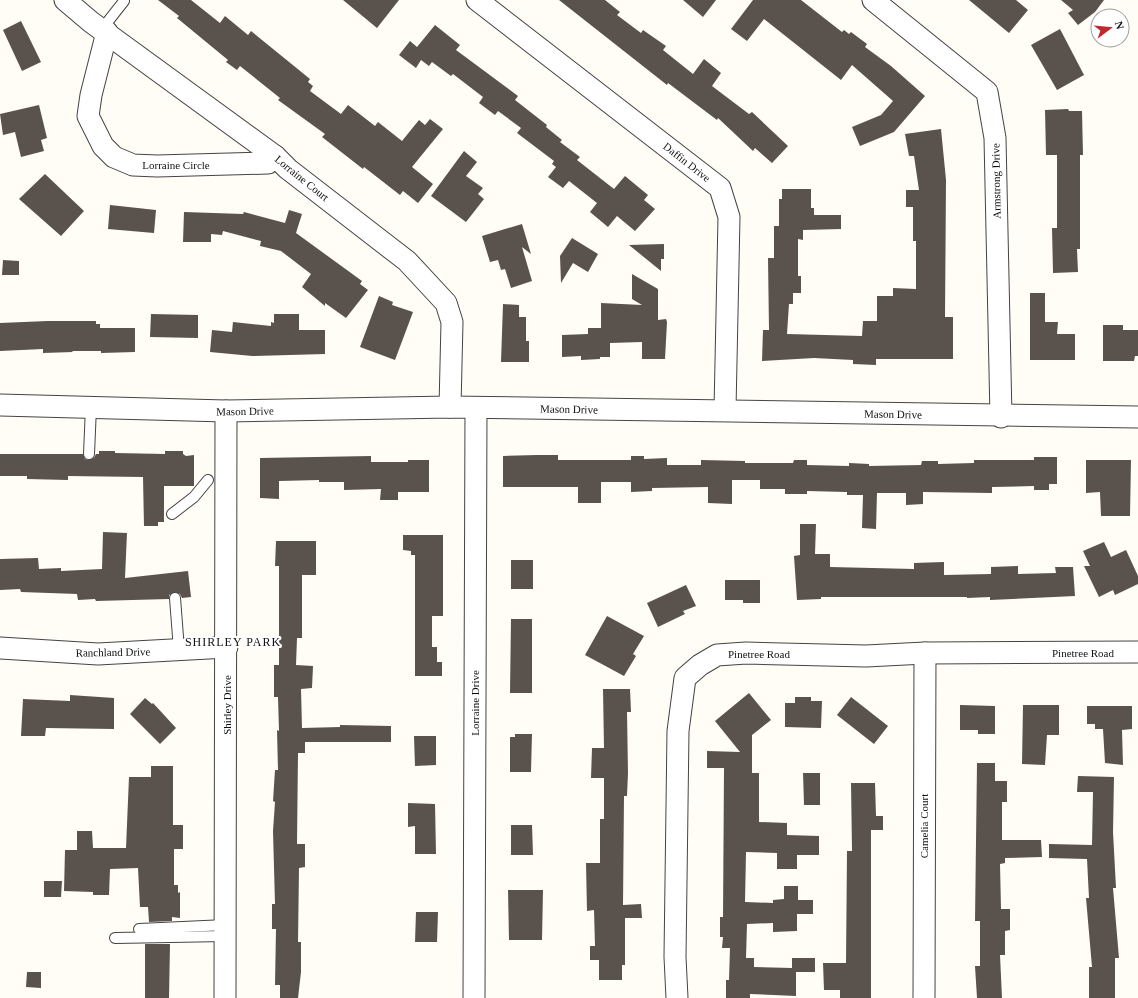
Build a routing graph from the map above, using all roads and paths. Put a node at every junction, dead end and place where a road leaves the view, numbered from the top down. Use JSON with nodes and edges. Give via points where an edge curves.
{"nodes":[{"id":1,"x":65,"y":0,"type":"edge"},
{"id":2,"x":477,"y":0,"type":"edge"},
{"id":3,"x":873,"y":0,"type":"edge"},
{"id":4,"x":124,"y":1,"type":"dead end"},
{"id":5,"x":104,"y":31,"type":"junction"},
{"id":6,"x":275,"y":156,"type":"junction"},
{"id":7,"x":0,"y":405,"type":"edge"},
{"id":8,"x":91,"y":407,"type":"junction"},
{"id":9,"x":450,"y":407,"type":"junction"},
{"id":10,"x":476,"y":408,"type":"junction"},
{"id":11,"x":725,"y":410,"type":"junction"},
{"id":12,"x":226,"y":411,"type":"junction"},
{"id":13,"x":1001,"y":417,"type":"junction"},
{"id":14,"x":1138,"y":417,"type":"edge"},
{"id":15,"x":89,"y":454,"type":"dead end"},
{"id":16,"x":197,"y":480,"type":"dead end"},
{"id":17,"x":217,"y":480,"type":"junction"},
{"id":18,"x":172,"y":514,"type":"dead end"},
{"id":19,"x":175,"y":598,"type":"dead end"},
{"id":20,"x":227,"y":647,"type":"junction"},
{"id":21,"x":0,"y":648,"type":"edge"},
{"id":22,"x":179,"y":650,"type":"junction"},
{"id":23,"x":1138,"y":652,"type":"edge"},
{"id":24,"x":925,"y":654,"type":"junction"},
{"id":25,"x":139,"y":929,"type":"dead end"},
{"id":26,"x":226,"y":930,"type":"junction"},
{"id":27,"x":115,"y":938,"type":"dead end"},
{"id":28,"x":225,"y":998,"type":"edge"},
{"id":29,"x":474,"y":998,"type":"edge"},
{"id":30,"x":677,"y":998,"type":"edge"},
{"id":31,"x":924,"y":998,"type":"edge"}],
"edges":[{"from":1,"to":5,"type":"street","name":"Lorraine Court"},
{"from":2,"to":11,"type":"street","name":"Daffin Drive","via":[[720,188],[728,217]]},
{"from":3,"to":13,"type":"street","name":"Armstrong Drive","via":[[987,92],[995,138]]},
{"from":4,"to":5,"type":"lane"},
{"from":5,"to":6,"type":"street","name":"Lorraine Court"},
{"from":5,"to":6,"type":"street","name":"Lorraine Circle","via":[[88,116],[103,146],[114,157],[133,165],[156,166],[268,163]]},
{"from":6,"to":9,"type":"street","name":"Lorraine Court","via":[[288,169],[407,261],[446,302],[452,322]]},
{"from":7,"to":8,"type":"street","name":"Mason Drive"},
{"from":8,"to":12,"type":"street","name":"Mason Drive"},
{"from":8,"to":15,"type":"lane"},
{"from":9,"to":10,"type":"street","name":"Mason Drive"},
{"from":9,"to":12,"type":"street","name":"Mason Drive"},
{"from":10,"to":11,"type":"street","name":"Mason Drive"},
{"from":10,"to":29,"type":"street","name":"Lorraine Drive"},
{"from":11,"to":13,"type":"street","name":"Mason Drive"},
{"from":12,"to":17,"type":"street","name":"Shirley Drive"},
{"from":13,"to":14,"type":"street","name":"Mason Drive"},
{"from":16,"to":17,"type":"lane"},
{"from":17,"to":18,"type":"lane"},
{"from":17,"to":20,"type":"street","name":"Shirley Drive"},
{"from":19,"to":22,"type":"lane"},
{"from":20,"to":22,"type":"street","name":"Ranchland Drive"},
{"from":20,"to":26,"type":"street","name":"Shirley Drive"},
{"from":21,"to":22,"type":"street","name":"Ranchland Drive","via":[[98,654]]},
{"from":23,"to":24,"type":"street","name":"Pinetree Road"},
{"from":24,"to":30,"type":"street","name":"Pinetree Road","via":[[717,655],[685,678],[678,731],[675,949]]},
{"from":24,"to":31,"type":"street","name":"Camelia Court"},
{"from":25,"to":26,"type":"lane"},
{"from":26,"to":27,"type":"lane"},
{"from":26,"to":28,"type":"street","name":"Shirley Drive"}]}
